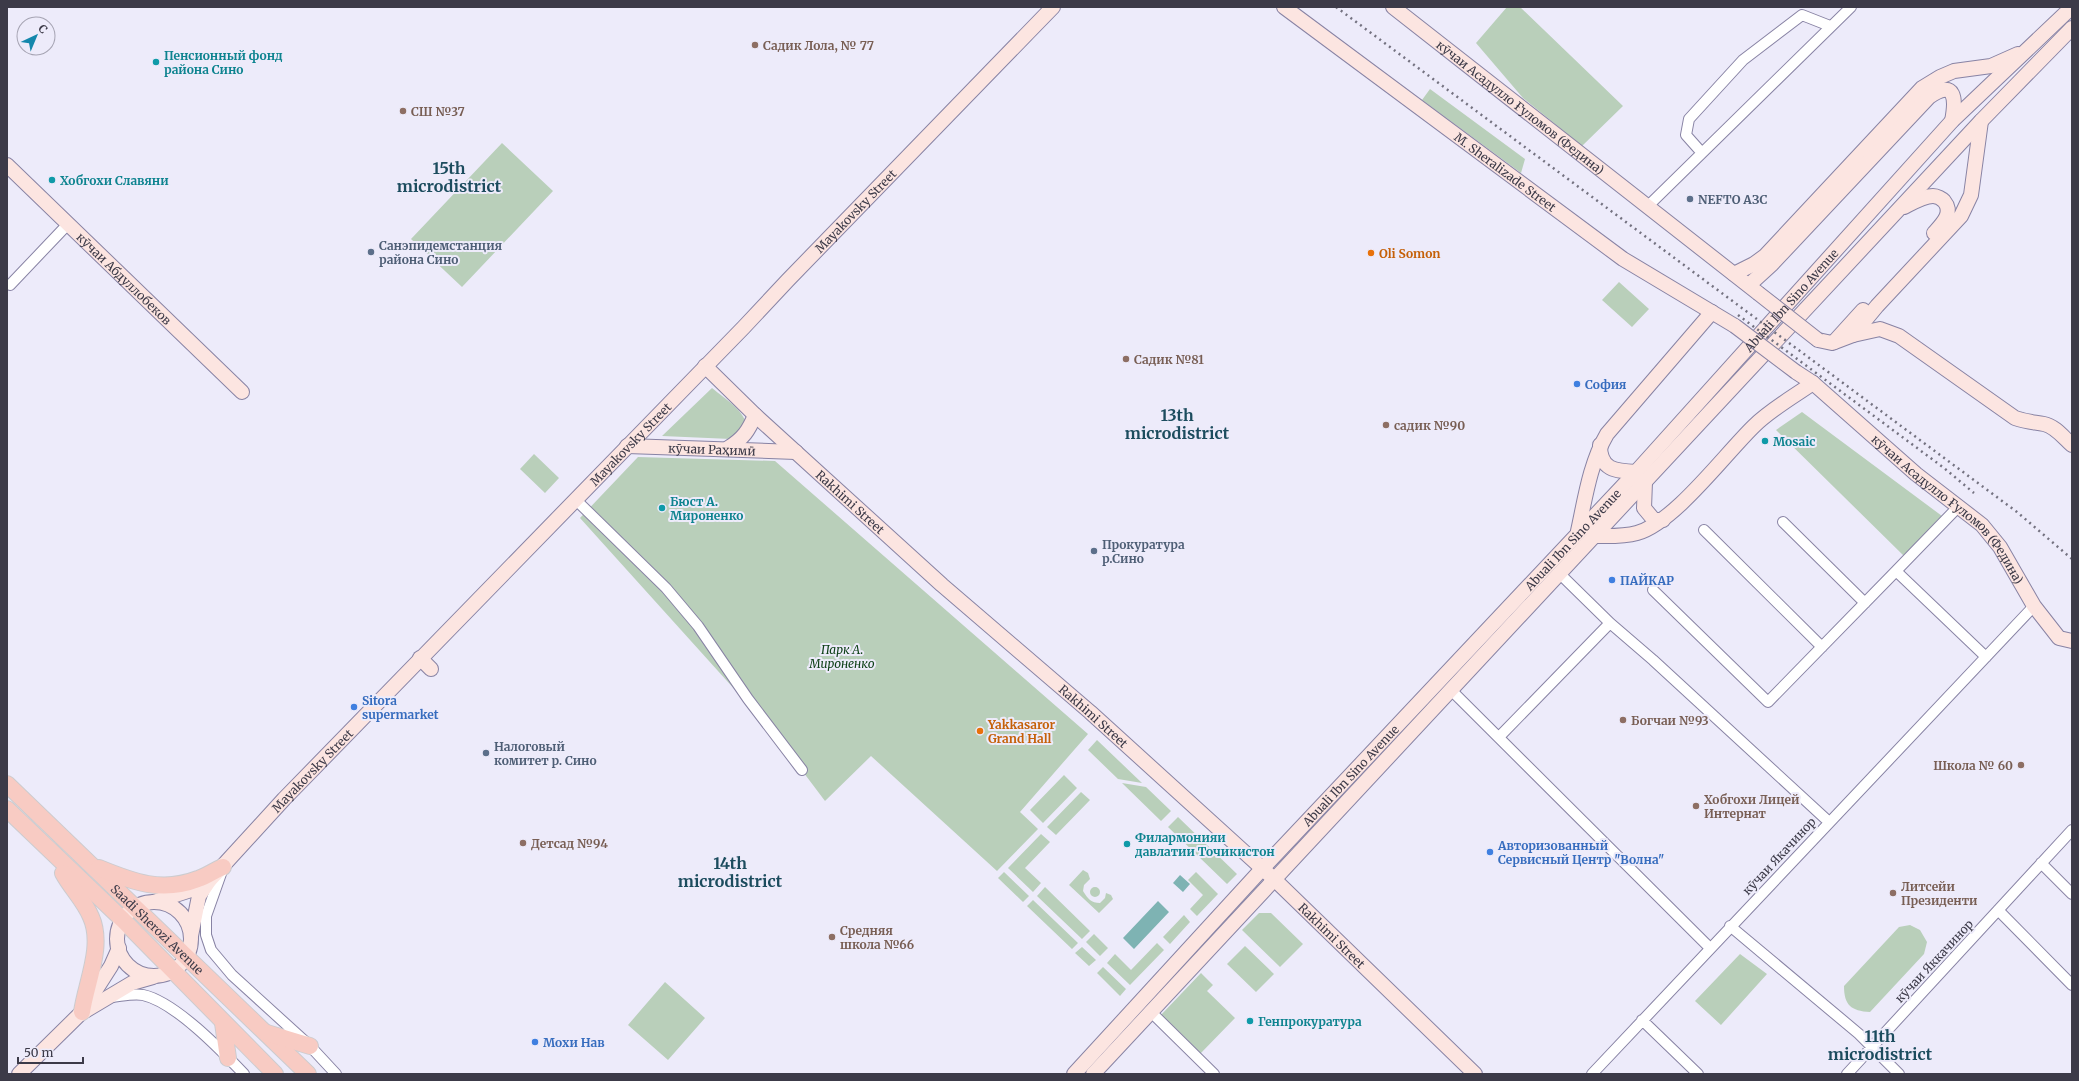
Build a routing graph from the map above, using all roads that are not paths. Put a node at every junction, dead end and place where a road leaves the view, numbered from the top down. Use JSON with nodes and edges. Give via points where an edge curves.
{"nodes":[{"id":1,"x":1053,"y":7,"type":"edge"},
{"id":2,"x":1284,"y":7,"type":"edge"},
{"id":3,"x":1393,"y":7,"type":"edge"},
{"id":4,"x":1851,"y":7,"type":"edge"},
{"id":5,"x":2072,"y":7,"type":"edge"},
{"id":6,"x":1830,"y":26,"type":"junction"},
{"id":7,"x":2072,"y":28,"type":"edge"},
{"id":8,"x":2029,"y":49,"type":"junction"},
{"id":9,"x":1952,"y":121,"type":"junction"},
{"id":10,"x":1981,"y":121,"type":"junction"},
{"id":11,"x":1702,"y":153,"type":"junction"},
{"id":12,"x":7,"y":165,"type":"edge"},
{"id":13,"x":1648,"y":206,"type":"junction"},
{"id":14,"x":1900,"y":208,"type":"junction"},
{"id":15,"x":68,"y":224,"type":"junction"},
{"id":16,"x":1734,"y":274,"type":"junction"},
{"id":17,"x":10,"y":285,"type":"dead end"},
{"id":18,"x":1753,"y":289,"type":"junction"},
{"id":19,"x":1877,"y":306,"type":"junction"},
{"id":20,"x":1712,"y":312,"type":"junction"},
{"id":21,"x":1880,"y":329,"type":"junction"},
{"id":22,"x":1853,"y":336,"type":"junction"},
{"id":23,"x":1832,"y":344,"type":"junction"},
{"id":24,"x":705,"y":366,"type":"junction"},
{"id":25,"x":1796,"y":372,"type":"joint"},
{"id":26,"x":1813,"y":383,"type":"junction"},
{"id":27,"x":242,"y":392,"type":"dead end"},
{"id":28,"x":755,"y":414,"type":"junction"},
{"id":29,"x":1600,"y":445,"type":"junction"},
{"id":30,"x":2072,"y":445,"type":"edge"},
{"id":31,"x":627,"y":446,"type":"junction"},
{"id":32,"x":728,"y":448,"type":"junction"},
{"id":33,"x":796,"y":452,"type":"junction"},
{"id":34,"x":1640,"y":477,"type":"junction"},
{"id":35,"x":575,"y":499,"type":"junction"},
{"id":36,"x":1958,"y":507,"type":"junction"},
{"id":37,"x":1663,"y":520,"type":"junction"},
{"id":38,"x":1783,"y":522,"type":"dead end"},
{"id":39,"x":1704,"y":530,"type":"dead end"},
{"id":40,"x":1578,"y":532,"type":"junction"},
{"id":41,"x":1594,"y":536,"type":"junction"},
{"id":42,"x":1896,"y":571,"type":"junction"},
{"id":43,"x":1559,"y":573,"type":"junction"},
{"id":44,"x":1653,"y":590,"type":"dead end"},
{"id":45,"x":1865,"y":603,"type":"junction"},
{"id":46,"x":2034,"y":606,"type":"junction"},
{"id":47,"x":1610,"y":622,"type":"junction"},
{"id":48,"x":2065,"y":639,"type":"edge"},
{"id":49,"x":1822,"y":647,"type":"junction"},
{"id":50,"x":2072,"y":650,"type":"edge"},
{"id":51,"x":1986,"y":657,"type":"junction"},
{"id":52,"x":420,"y":658,"type":"junction"},
{"id":53,"x":431,"y":669,"type":"dead end"},
{"id":54,"x":1450,"y":689,"type":"junction"},
{"id":55,"x":1499,"y":737,"type":"junction"},
{"id":56,"x":802,"y":770,"type":"dead end"},
{"id":57,"x":7,"y":784,"type":"edge"},
{"id":58,"x":7,"y":809,"type":"edge"},
{"id":59,"x":1829,"y":822,"type":"junction"},
{"id":60,"x":2072,"y":830,"type":"edge"},
{"id":61,"x":53,"y":854,"type":"junction"},
{"id":62,"x":2041,"y":864,"type":"junction"},
{"id":63,"x":91,"y":865,"type":"junction"},
{"id":64,"x":223,"y":867,"type":"junction"},
{"id":65,"x":1262,"y":869,"type":"junction"},
{"id":66,"x":1274,"y":879,"type":"junction"},
{"id":67,"x":209,"y":881,"type":"junction"},
{"id":68,"x":2072,"y":894,"type":"edge"},
{"id":69,"x":154,"y":902,"type":"junction"},
{"id":70,"x":136,"y":908,"type":"junction"},
{"id":71,"x":1998,"y":910,"type":"junction"},
{"id":72,"x":123,"y":920,"type":"junction"},
{"id":73,"x":1730,"y":926,"type":"junction"},
{"id":74,"x":191,"y":936,"type":"junction"},
{"id":75,"x":119,"y":948,"type":"junction"},
{"id":76,"x":1710,"y":948,"type":"junction"},
{"id":77,"x":187,"y":957,"type":"junction"},
{"id":78,"x":166,"y":973,"type":"junction"},
{"id":79,"x":2072,"y":985,"type":"edge"},
{"id":80,"x":108,"y":997,"type":"junction"},
{"id":81,"x":1151,"y":1012,"type":"junction"},
{"id":82,"x":81,"y":1013,"type":"junction"},
{"id":83,"x":1642,"y":1020,"type":"junction"},
{"id":84,"x":223,"y":1023,"type":"junction"},
{"id":85,"x":265,"y":1032,"type":"junction"},
{"id":86,"x":310,"y":1046,"type":"junction"},
{"id":87,"x":1872,"y":1047,"type":"junction"},
{"id":88,"x":228,"y":1058,"type":"junction"},
{"id":89,"x":19,"y":1074,"type":"edge"},
{"id":90,"x":244,"y":1074,"type":"edge"},
{"id":91,"x":275,"y":1074,"type":"edge"},
{"id":92,"x":308,"y":1074,"type":"edge"},
{"id":93,"x":336,"y":1074,"type":"edge"},
{"id":94,"x":1074,"y":1074,"type":"edge"},
{"id":95,"x":1093,"y":1074,"type":"edge"},
{"id":96,"x":1214,"y":1074,"type":"edge"},
{"id":97,"x":1475,"y":1074,"type":"edge"},
{"id":98,"x":1592,"y":1074,"type":"edge"},
{"id":99,"x":1698,"y":1074,"type":"edge"},
{"id":100,"x":1847,"y":1074,"type":"edge"},
{"id":101,"x":1899,"y":1074,"type":"edge"}],
"edges":[{"from":1,"to":24,"type":"street","name":"Mayakovsky Street"},
{"from":2,"to":20,"type":"street","name":"M. Sheralizade Street","via":[[1623,259]]},
{"from":3,"to":13,"type":"street","name":"кӯчаи Асадулло Ғуломов (Федина)"},
{"from":4,"to":6,"type":"street"},
{"from":5,"to":8,"type":"street","name":"Abuali Ibn Sino Avenue"},
{"from":6,"to":11,"type":"street"},
{"from":6,"to":11,"type":"street","via":[[1802,15],[1743,60],[1689,119],[1686,135]]},
{"from":7,"to":10,"type":"street","name":"Abuali Ibn Sino Avenue"},
{"from":8,"to":9,"type":"street","name":"Abuali Ibn Sino Avenue"},
{"from":8,"to":16,"type":"street","via":[[1991,66],[1954,71],[1922,88],[1765,256]]},
{"from":9,"to":18,"type":"street","via":[[1955,98],[1946,90],[1939,90],[1929,97],[1772,264]]},
{"from":9,"to":34,"type":"street","name":"Abuali Ibn Sino Avenue"},
{"from":10,"to":14,"type":"street","name":"Abuali Ibn Sino Avenue"},
{"from":10,"to":19,"type":"street","via":[[1971,195],[1962,216]]},
{"from":11,"to":13,"type":"street"},
{"from":12,"to":15,"type":"street","name":"кӯчаи Абдуллобеков"},
{"from":13,"to":16,"type":"street","name":"кӯчаи Асадулло Ғуломов (Федина)"},
{"from":14,"to":23,"type":"street","via":[[1933,196],[1943,200],[1948,212],[1944,221]]},
{"from":14,"to":34,"type":"street","name":"Abuali Ibn Sino Avenue"},
{"from":15,"to":17,"type":"street"},
{"from":15,"to":27,"type":"street","name":"кӯчаи Абдуллобеков"},
{"from":16,"to":18,"type":"street","name":"кӯчаи Асадулло Ғуломов (Федина)"},
{"from":18,"to":23,"type":"street","name":"кӯчаи Асадулло Ғуломов (Федина)","bridge":true,"via":[[1818,340]]},
{"from":19,"to":21,"type":"street"},
{"from":19,"to":22,"type":"street"},
{"from":20,"to":25,"type":"street","name":"M. Sheralizade Street","bridge":true},
{"from":20,"to":29,"type":"street","via":[[1606,434]]},
{"from":21,"to":22,"type":"street"},
{"from":21,"to":30,"type":"street","via":[[1899,336],[2015,418],[2044,424]]},
{"from":22,"to":23,"type":"street"},
{"from":24,"to":28,"type":"street","name":"Rakhimi Street"},
{"from":24,"to":31,"type":"street","name":"Mayakovsky Street"},
{"from":25,"to":26,"type":"street","name":"кӯчаи Асадулло Ғуломов (Федина)"},
{"from":26,"to":36,"type":"street","name":"кӯчаи Асадулло Ғуломов (Федина)","via":[[1916,474]]},
{"from":26,"to":37,"type":"street","via":[[1755,425]]},
{"from":28,"to":32,"type":"street","via":[[748,431]]},
{"from":28,"to":33,"type":"street","name":"Rakhimi Street"},
{"from":29,"to":34,"type":"street","via":[[1604,463],[1612,469]]},
{"from":29,"to":40,"type":"street","via":[[1591,472]]},
{"from":31,"to":32,"type":"street","name":"кӯчаи Раҳимӣ"},
{"from":31,"to":35,"type":"street","name":"Mayakovsky Street"},
{"from":32,"to":33,"type":"street","name":"кӯчаи Раҳимӣ"},
{"from":33,"to":65,"type":"street","name":"Rakhimi Street","via":[[942,585],[1142,754]]},
{"from":34,"to":37,"type":"street","via":[[1644,508],[1654,520]]},
{"from":34,"to":40,"type":"street","name":"Abuali Ibn Sino Avenue"},
{"from":34,"to":41,"type":"street","name":"Abuali Ibn Sino Avenue"},
{"from":35,"to":52,"type":"street","name":"Mayakovsky Street"},
{"from":35,"to":56,"type":"street","via":[[666,588],[698,626],[748,699]]},
{"from":36,"to":42,"type":"street"},
{"from":36,"to":46,"type":"street","name":"кӯчаи Асадулло Ғуломов (Федина)","via":[[1982,525],[2000,547]]},
{"from":37,"to":41,"type":"street","via":[[1638,533]]},
{"from":38,"to":45,"type":"street"},
{"from":39,"to":49,"type":"street"},
{"from":40,"to":65,"type":"street","name":"Abuali Ibn Sino Avenue"},
{"from":41,"to":43,"type":"street","name":"Abuali Ibn Sino Avenue"},
{"from":42,"to":45,"type":"street"},
{"from":42,"to":51,"type":"street"},
{"from":43,"to":47,"type":"street"},
{"from":43,"to":54,"type":"street","name":"Abuali Ibn Sino Avenue"},
{"from":44,"to":49,"type":"street","via":[[1768,702]]},
{"from":45,"to":49,"type":"street"},
{"from":46,"to":48,"type":"street","name":"кӯчаи Асадулло Ғуломов (Федина)"},
{"from":46,"to":51,"type":"street","name":"кӯчаи Якачинор"},
{"from":47,"to":55,"type":"street"},
{"from":47,"to":59,"type":"street"},
{"from":48,"to":50,"type":"street"},
{"from":51,"to":59,"type":"street","name":"кӯчаи Якачинор"},
{"from":52,"to":53,"type":"street"},
{"from":52,"to":64,"type":"street","name":"Mayakovsky Street","via":[[284,799]]},
{"from":54,"to":55,"type":"street"},
{"from":54,"to":66,"type":"street","name":"Abuali Ibn Sino Avenue"},
{"from":55,"to":76,"type":"street"},
{"from":57,"to":63,"type":"main road","name":"Saadi Sherozi Avenue"},
{"from":58,"to":61,"type":"main road","name":"Saadi Sherozi Avenue"},
{"from":59,"to":73,"type":"street","name":"кӯчаи Якачинор"},
{"from":60,"to":62,"type":"street","name":"кӯчаи Яккачинор"},
{"from":61,"to":72,"type":"main road","name":"Saadi Sherozi Avenue"},
{"from":61,"to":82,"type":"main road","via":[[85,904],[96,939],[95,957]]},
{"from":62,"to":68,"type":"street"},
{"from":62,"to":71,"type":"street","name":"кӯчаи Яккачинор"},
{"from":63,"to":64,"type":"main road","via":[[132,882],[173,886],[199,879]]},
{"from":63,"to":70,"type":"main road","name":"Saadi Sherozi Avenue"},
{"from":64,"to":67,"type":"street","name":"Mayakovsky Street"},
{"from":64,"to":86,"type":"street","via":[[206,916],[206,935],[211,950],[232,975]]},
{"from":65,"to":66,"type":"street","name":"Rakhimi Street"},
{"from":65,"to":94,"type":"street","name":"Abuali Ibn Sino Avenue"},
{"from":66,"to":81,"type":"street","name":"Abuali Ibn Sino Avenue"},
{"from":66,"to":97,"type":"street","name":"Rakhimi Street"},
{"from":67,"to":69,"type":"street","name":"Mayakovsky Street","via":[[194,889]]},
{"from":67,"to":74,"type":"street","name":"Mayakovsky Street","via":[[199,896]]},
{"from":69,"to":70,"type":"street","name":"Mayakovsky Street"},
{"from":69,"to":74,"type":"street","via":[[165,904],[179,912],[188,925]]},
{"from":70,"to":72,"type":"street"},
{"from":70,"to":77,"type":"main road","name":"Saadi Sherozi Avenue"},
{"from":71,"to":79,"type":"street"},
{"from":71,"to":87,"type":"street","name":"кӯчаи Яккачинор"},
{"from":72,"to":75,"type":"street","via":[[118,938]]},
{"from":72,"to":78,"type":"main road","name":"Saadi Sherozi Avenue"},
{"from":73,"to":76,"type":"street","name":"кӯчаи Якачинор"},
{"from":73,"to":87,"type":"street"},
{"from":74,"to":77,"type":"street","name":"Mayakovsky Street"},
{"from":75,"to":78,"type":"street","via":[[123,958],[134,969],[148,976]]},
{"from":75,"to":82,"type":"street","via":[[111,966]]},
{"from":76,"to":83,"type":"street","name":"кӯчаи Якачинор"},
{"from":77,"to":78,"type":"street"},
{"from":77,"to":85,"type":"main road","name":"Saadi Sherozi Avenue"},
{"from":78,"to":80,"type":"street","via":[[132,983]]},
{"from":78,"to":84,"type":"main road","name":"Saadi Sherozi Avenue"},
{"from":80,"to":82,"type":"street"},
{"from":80,"to":88,"type":"street","via":[[142,995],[161,1001]]},
{"from":81,"to":95,"type":"street","name":"Abuali Ibn Sino Avenue"},
{"from":81,"to":96,"type":"street"},
{"from":82,"to":89,"type":"street"},
{"from":83,"to":98,"type":"street","name":"кӯчаи Якачинор"},
{"from":83,"to":99,"type":"street"},
{"from":84,"to":88,"type":"main road"},
{"from":84,"to":91,"type":"main road","name":"Saadi Sherozi Avenue"},
{"from":85,"to":86,"type":"main road"},
{"from":85,"to":92,"type":"main road","name":"Saadi Sherozi Avenue"},
{"from":86,"to":93,"type":"street"},
{"from":87,"to":100,"type":"street","name":"кӯчаи Яккачинор"},
{"from":87,"to":101,"type":"street"},
{"from":88,"to":90,"type":"street"}]}
